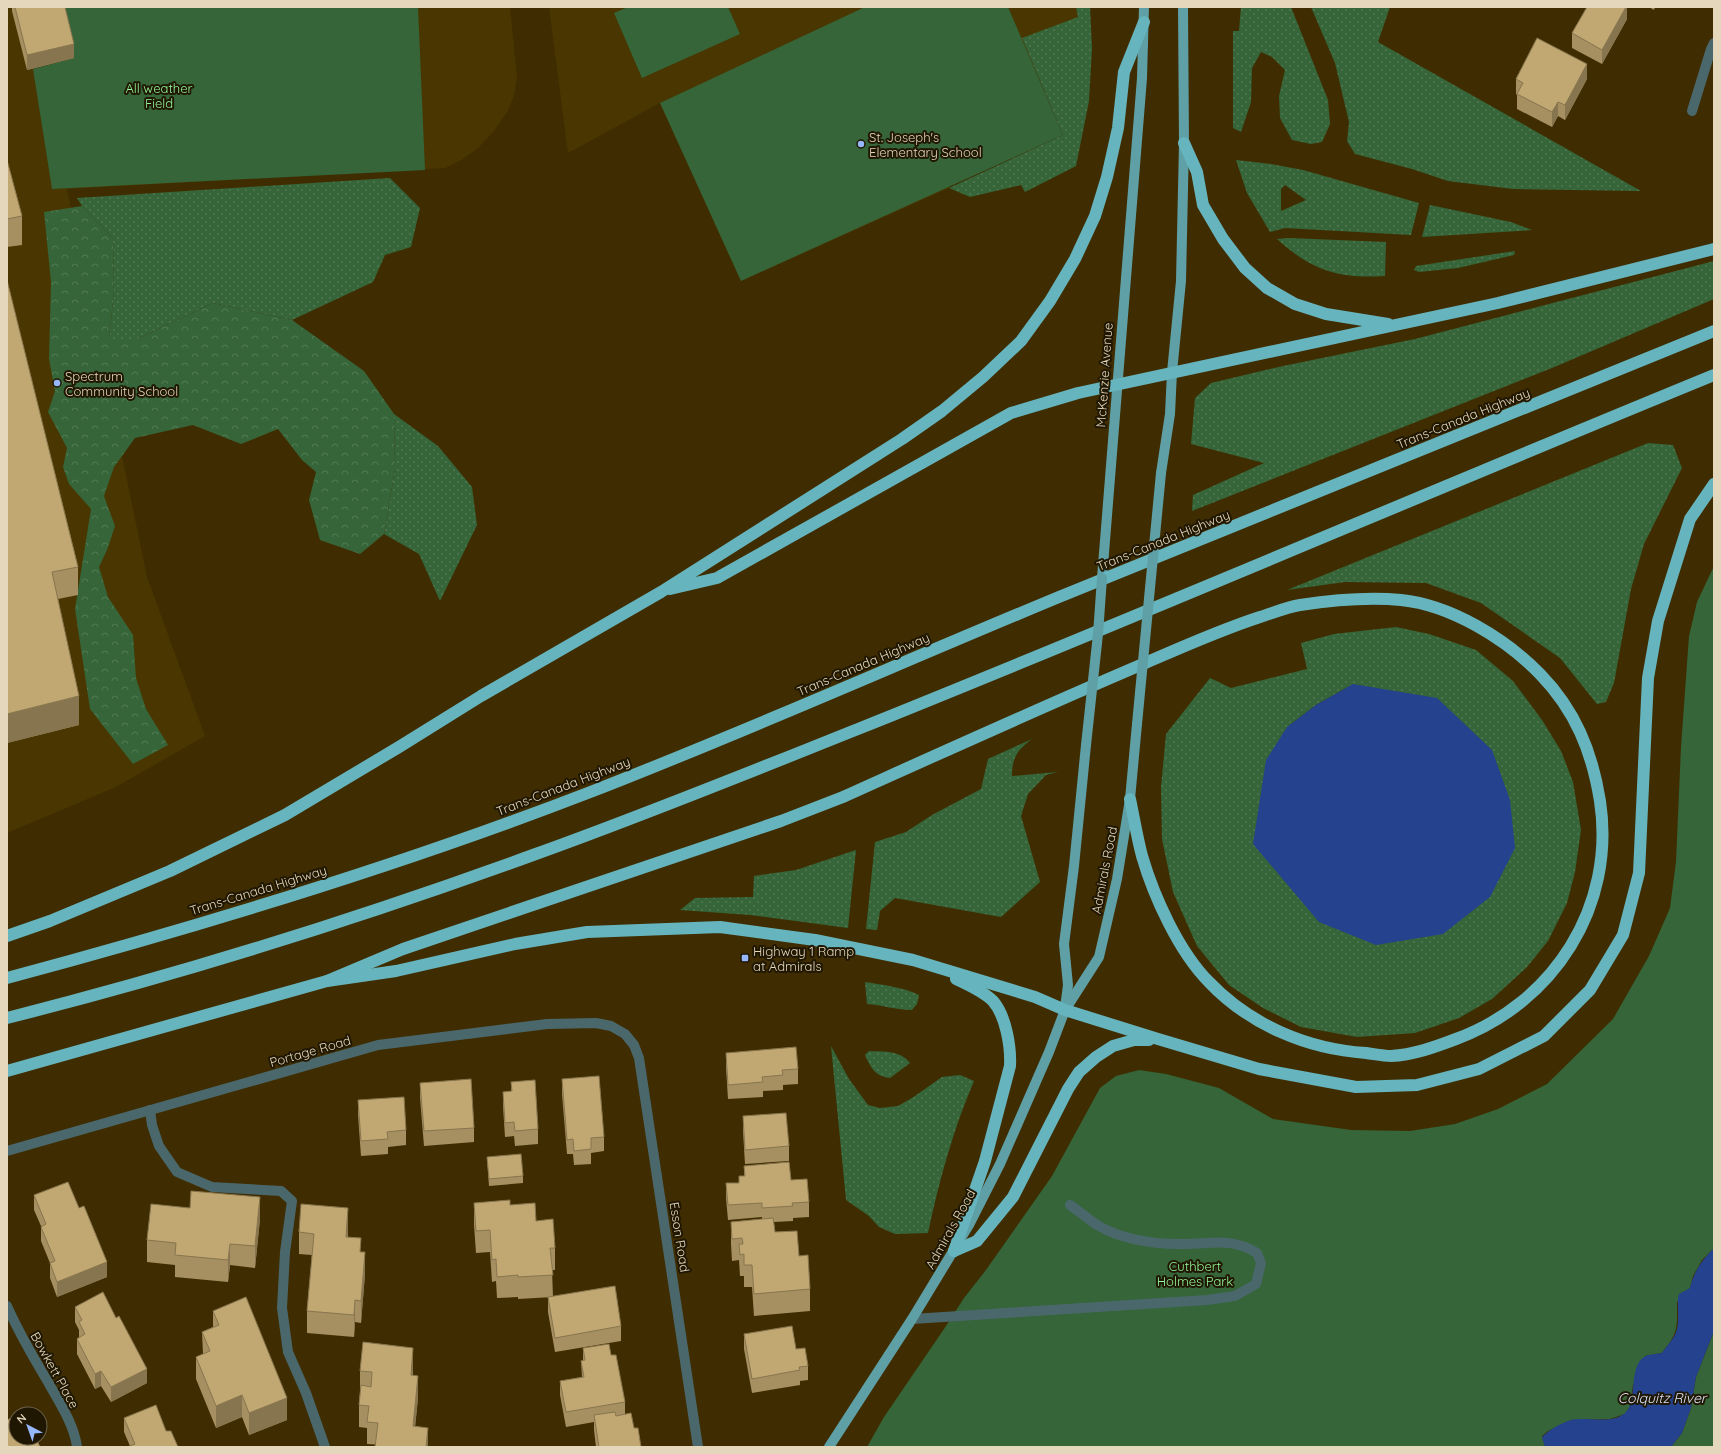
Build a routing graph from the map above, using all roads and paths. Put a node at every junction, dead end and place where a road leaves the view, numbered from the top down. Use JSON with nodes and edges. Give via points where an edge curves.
{"nodes":[{"id":1,"x":1144,"y":7,"type":"edge"},
{"id":2,"x":1183,"y":7,"type":"edge"},
{"id":3,"x":1144,"y":22,"type":"junction"},
{"id":4,"x":1714,"y":43,"type":"edge"},
{"id":5,"x":1692,"y":111,"type":"dead end"},
{"id":6,"x":1184,"y":143,"type":"junction"},
{"id":7,"x":1714,"y":249,"type":"edge"},
{"id":8,"x":1395,"y":325,"type":"junction"},
{"id":9,"x":1714,"y":331,"type":"edge"},
{"id":10,"x":1172,"y":372,"type":"junction"},
{"id":11,"x":1714,"y":374,"type":"edge"},
{"id":12,"x":1116,"y":385,"type":"junction"},
{"id":13,"x":1714,"y":484,"type":"edge"},
{"id":14,"x":661,"y":592,"type":"junction"},
{"id":15,"x":1086,"y":745,"type":"joint"},
{"id":16,"x":1130,"y":799,"type":"junction"},
{"id":17,"x":7,"y":936,"type":"edge"},
{"id":18,"x":913,"y":960,"type":"junction"},
{"id":19,"x":7,"y":978,"type":"edge"},
{"id":20,"x":327,"y":981,"type":"junction"},
{"id":21,"x":1065,"y":1010,"type":"junction"},
{"id":22,"x":7,"y":1018,"type":"edge"},
{"id":23,"x":625,"y":1034,"type":"joint"},
{"id":24,"x":1158,"y":1039,"type":"junction"},
{"id":25,"x":7,"y":1071,"type":"edge"},
{"id":26,"x":150,"y":1110,"type":"junction"},
{"id":27,"x":7,"y":1151,"type":"edge"},
{"id":28,"x":1070,"y":1205,"type":"dead end"},
{"id":29,"x":954,"y":1251,"type":"junction"},
{"id":30,"x":7,"y":1306,"type":"edge"},
{"id":31,"x":912,"y":1319,"type":"junction"},
{"id":32,"x":77,"y":1447,"type":"edge"},
{"id":33,"x":325,"y":1447,"type":"edge"},
{"id":34,"x":698,"y":1447,"type":"edge"},
{"id":35,"x":830,"y":1447,"type":"edge"}],
"edges":[{"from":1,"to":3,"type":"main road","name":"McKenzie Avenue"},
{"from":2,"to":6,"type":"main road"},
{"from":3,"to":12,"type":"main road","name":"McKenzie Avenue","via":[[1142,78]]},
{"from":3,"to":14,"type":"highway","via":[[1124,72],[1118,128],[1095,216],[1075,259],[1050,301],[1020,340],[984,377],[942,411]]},
{"from":4,"to":5,"type":"street"},
{"from":6,"to":8,"type":"highway","via":[[1197,172],[1203,205],[1240,262],[1267,288],[1295,304],[1326,314]]},
{"from":6,"to":10,"type":"main road","via":[[1181,281]]},
{"from":7,"to":8,"type":"highway","via":[[1498,303]]},
{"from":8,"to":10,"type":"highway"},
{"from":9,"to":19,"type":"highway","name":"Trans-Canada Highway","via":[[1059,597],[718,741],[590,792],[445,845],[333,882]]},
{"from":10,"to":12,"type":"highway"},
{"from":10,"to":16,"type":"main road","name":"Admirals Road","bridge":true,"via":[[1170,414],[1161,473]]},
{"from":11,"to":22,"type":"highway","via":[[1069,643],[690,796],[534,855],[284,939],[93,996]]},
{"from":12,"to":14,"type":"highway","via":[[1078,393],[1011,413],[717,578]]},
{"from":12,"to":15,"type":"main road","name":"McKenzie Avenue","bridge":true,"via":[[1098,634]]},
{"from":13,"to":24,"type":"highway","via":[[1690,519],[1658,621],[1648,678],[1639,873],[1622,935],[1590,990],[1544,1036],[1479,1069],[1417,1085],[1356,1087],[1259,1069]]},
{"from":14,"to":17,"type":"highway","via":[[481,696],[285,815],[170,871]]},
{"from":15,"to":21,"type":"main road","name":"Admirals Road","via":[[1064,944],[1068,985]]},
{"from":16,"to":20,"type":"highway","via":[[1143,858],[1162,907],[1181,945],[1207,980],[1235,1005],[1263,1024],[1301,1040],[1347,1052],[1391,1056],[1430,1049],[1479,1031],[1524,1002],[1558,966],[1582,928],[1596,889],[1602,815],[1598,788],[1590,757],[1576,722],[1556,691],[1528,662],[1500,641],[1466,621],[1435,608],[1404,600],[1358,600],[1296,606],[1227,627],[843,797],[781,821],[403,949]]},
{"from":16,"to":21,"type":"main road","name":"Admirals Road","via":[[1117,879],[1099,958]]},
{"from":18,"to":20,"type":"highway","via":[[815,940],[720,927],[586,932],[515,944],[396,972]]},
{"from":18,"to":21,"type":"highway","via":[[1035,997]]},
{"from":18,"to":29,"type":"highway","via":[[968,985],[993,1002],[1005,1024],[1010,1055],[1010,1066],[985,1162]]},
{"from":20,"to":25,"type":"highway"},
{"from":21,"to":24,"type":"highway"},
{"from":21,"to":29,"type":"main road","name":"Admirals Road","via":[[1000,1164]]},
{"from":23,"to":26,"type":"street","name":"Portage Road","via":[[611,1026],[596,1023],[546,1024],[378,1045]]},
{"from":23,"to":34,"type":"street","name":"Esson Road","via":[[634,1045],[639,1058]]},
{"from":24,"to":29,"type":"highway","via":[[1134,1040],[1113,1046],[1079,1072],[1013,1197],[977,1241]]},
{"from":26,"to":27,"type":"street","name":"Portage Road"},
{"from":26,"to":33,"type":"street","via":[[159,1146],[177,1172],[212,1187],[281,1191],[292,1200],[285,1252],[282,1308],[288,1352]]},
{"from":28,"to":31,"type":"street","via":[[1098,1225],[1142,1240],[1181,1244],[1216,1241],[1247,1246],[1258,1253],[1261,1263],[1256,1284],[1235,1296],[1207,1300]]},
{"from":29,"to":31,"type":"main road","name":"Admirals Road"},
{"from":30,"to":32,"type":"street","name":"Bowkett Place","via":[[17,1329],[65,1411]]},
{"from":31,"to":35,"type":"main road","name":"Admirals Road"}]}
